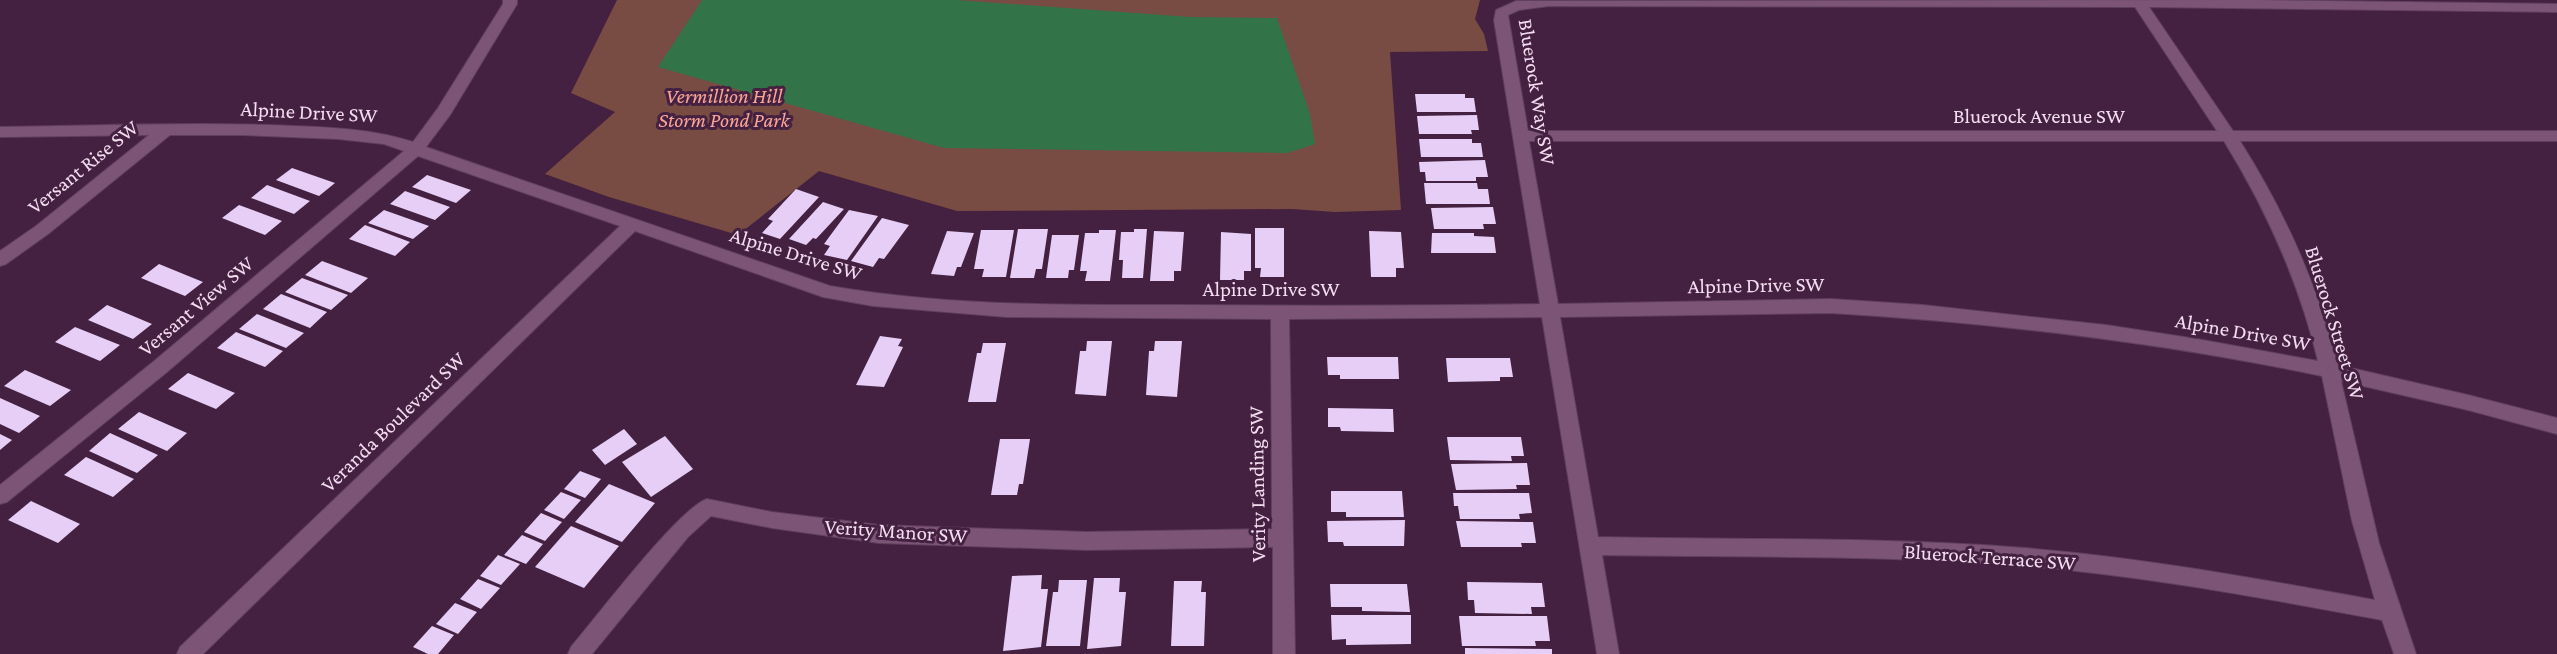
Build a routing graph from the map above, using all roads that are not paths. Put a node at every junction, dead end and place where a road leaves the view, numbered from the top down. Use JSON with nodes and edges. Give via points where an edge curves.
{"nodes":[{"id":1,"x":510,"y":0,"type":"edge"},
{"id":2,"x":2139,"y":3,"type":"junction"},
{"id":3,"x":2557,"y":8,"type":"edge"},
{"id":4,"x":164,"y":130,"type":"junction"},
{"id":5,"x":0,"y":132,"type":"edge"},
{"id":6,"x":1521,"y":136,"type":"junction"},
{"id":7,"x":2228,"y":136,"type":"junction"},
{"id":8,"x":2557,"y":136,"type":"edge"},
{"id":9,"x":417,"y":148,"type":"junction"},
{"id":10,"x":632,"y":224,"type":"junction"},
{"id":11,"x":0,"y":260,"type":"edge"},
{"id":12,"x":1551,"y":310,"type":"junction"},
{"id":13,"x":1280,"y":313,"type":"junction"},
{"id":14,"x":2330,"y":371,"type":"junction"},
{"id":15,"x":2557,"y":426,"type":"edge"},
{"id":16,"x":0,"y":496,"type":"edge"},
{"id":17,"x":1281,"y":538,"type":"junction"},
{"id":18,"x":1590,"y":546,"type":"junction"},
{"id":19,"x":2388,"y":612,"type":"junction"},
{"id":20,"x":188,"y":654,"type":"edge"},
{"id":21,"x":579,"y":654,"type":"edge"},
{"id":22,"x":1284,"y":654,"type":"edge"},
{"id":23,"x":1608,"y":654,"type":"edge"},
{"id":24,"x":2405,"y":654,"type":"edge"}],
"edges":[{"from":1,"to":9,"type":"street","name":"Versant View SW","via":[[444,111]]},
{"from":2,"to":3,"type":"street","name":"Bluerock Way SW"},
{"from":2,"to":6,"type":"street","name":"Bluerock Way SW","via":[[1514,4],[1501,13],[1501,20]]},
{"from":2,"to":7,"type":"street","name":"Bluerock Street SW"},
{"from":4,"to":5,"type":"street","name":"Alpine Drive SW"},
{"from":4,"to":9,"type":"street","name":"Alpine Drive SW","via":[[333,132],[386,139]]},
{"from":4,"to":11,"type":"street","name":"Versant Rise SW"},
{"from":6,"to":7,"type":"street","name":"Bluerock Avenue SW"},
{"from":6,"to":12,"type":"street","name":"Bluerock Way SW"},
{"from":7,"to":8,"type":"street","name":"Bluerock Avenue SW"},
{"from":7,"to":14,"type":"street","name":"Bluerock Street SW","via":[[2298,265]]},
{"from":9,"to":10,"type":"street","name":"Alpine Drive SW"},
{"from":9,"to":16,"type":"street","name":"Versant View SW"},
{"from":10,"to":13,"type":"street","name":"Alpine Drive SW","via":[[830,292],[878,302],[997,310]]},
{"from":10,"to":20,"type":"street","name":"Veranda Boulevard SW"},
{"from":12,"to":13,"type":"street","name":"Alpine Drive SW"},
{"from":12,"to":14,"type":"street","name":"Alpine Drive SW","via":[[1831,306],[1919,310],[2078,327]]},
{"from":12,"to":18,"type":"street","name":"Bluerock Way SW"},
{"from":13,"to":17,"type":"street","name":"Verity Landing SW"},
{"from":14,"to":15,"type":"street","name":"Alpine Drive SW"},
{"from":14,"to":19,"type":"street","name":"Bluerock Street SW","via":[[2352,478]]},
{"from":17,"to":21,"type":"street","name":"Verity Manor SW","via":[[1087,541],[879,534],[707,507],[681,531]]},
{"from":17,"to":22,"type":"street","name":"Verity Landing SW"},
{"from":18,"to":19,"type":"street","name":"Bluerock Terrace SW","via":[[1814,547],[2014,556],[2233,584]]},
{"from":18,"to":23,"type":"street","name":"Bluerock Way SW"},
{"from":19,"to":24,"type":"street","name":"Bluerock Street SW"}]}
